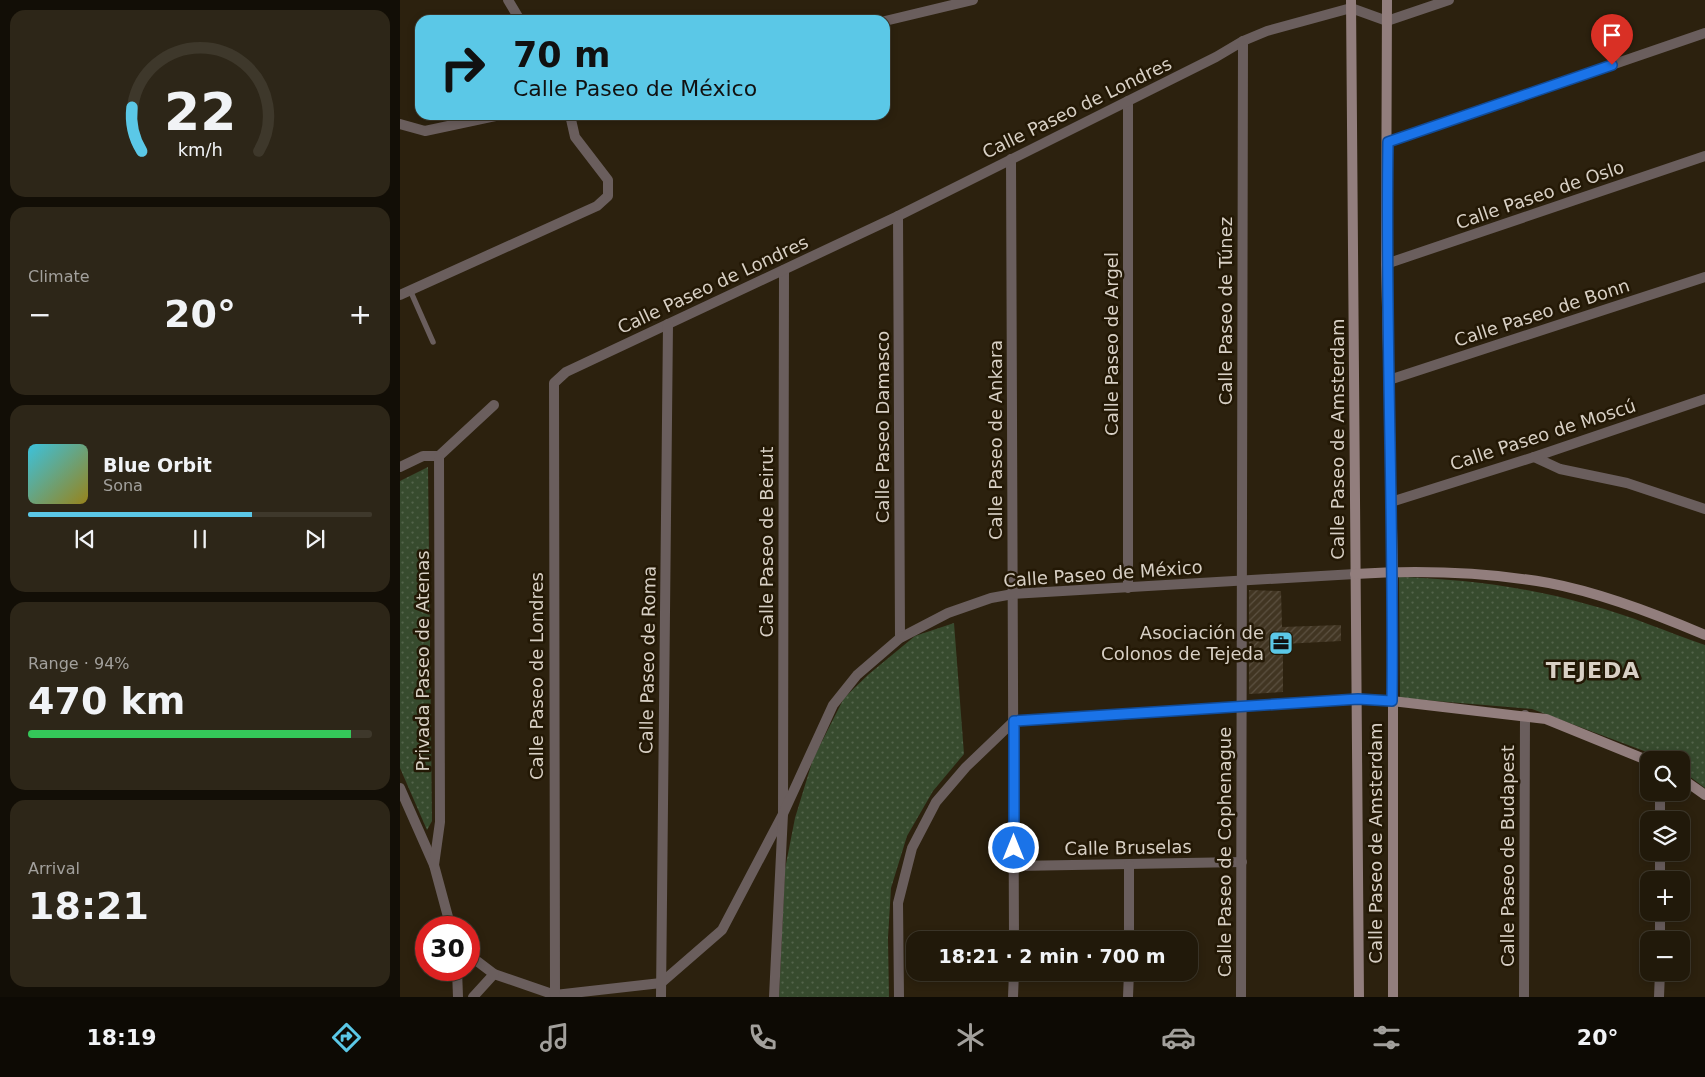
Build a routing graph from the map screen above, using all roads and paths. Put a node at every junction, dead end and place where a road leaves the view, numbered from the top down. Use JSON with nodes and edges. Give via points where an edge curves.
{"nodes":[{"id":1,"x":508,"y":0,"type":"edge"},
{"id":2,"x":973,"y":0,"type":"edge"},
{"id":3,"x":1387,"y":0,"type":"edge"},
{"id":4,"x":1449,"y":0,"type":"edge"},
{"id":5,"x":1351,"y":4,"type":"edge"},
{"id":6,"x":517,"y":15,"type":"edge"},
{"id":7,"x":890,"y":20,"type":"edge"},
{"id":8,"x":1387,"y":21,"type":"junction"},
{"id":9,"x":1705,"y":33,"type":"edge"},
{"id":10,"x":1243,"y":42,"type":"junction"},
{"id":11,"x":1128,"y":101,"type":"junction"},
{"id":12,"x":477,"y":120,"type":"edge"},
{"id":13,"x":571,"y":120,"type":"edge"},
{"id":14,"x":400,"y":124,"type":"edge"},
{"id":15,"x":1388,"y":142,"type":"junction"},
{"id":16,"x":1705,"y":156,"type":"edge"},
{"id":17,"x":1011,"y":159,"type":"junction"},
{"id":18,"x":898,"y":216,"type":"junction"},
{"id":19,"x":1386,"y":264,"type":"junction"},
{"id":20,"x":784,"y":270,"type":"junction"},
{"id":21,"x":1705,"y":277,"type":"edge"},
{"id":22,"x":410,"y":290,"type":"junction"},
{"id":23,"x":400,"y":295,"type":"edge"},
{"id":24,"x":668,"y":324,"type":"junction"},
{"id":25,"x":433,"y":342,"type":"dead end"},
{"id":26,"x":1389,"y":380,"type":"junction"},
{"id":27,"x":1705,"y":399,"type":"edge"},
{"id":28,"x":494,"y":405,"type":"dead end"},
{"id":29,"x":440,"y":456,"type":"junction"},
{"id":30,"x":1534,"y":457,"type":"junction"},
{"id":31,"x":400,"y":467,"type":"edge"},
{"id":32,"x":1391,"y":502,"type":"junction"},
{"id":33,"x":1705,"y":509,"type":"edge"},
{"id":34,"x":1393,"y":572,"type":"junction"},
{"id":35,"x":1355,"y":574,"type":"junction"},
{"id":36,"x":1243,"y":580,"type":"junction"},
{"id":37,"x":1128,"y":588,"type":"junction"},
{"id":38,"x":1013,"y":594,"type":"junction"},
{"id":39,"x":1705,"y":635,"type":"edge"},
{"id":40,"x":900,"y":638,"type":"junction"},
{"id":41,"x":1358,"y":699,"type":"junction"},
{"id":42,"x":1392,"y":701,"type":"junction"},
{"id":43,"x":1241,"y":707,"type":"junction"},
{"id":44,"x":1525,"y":715,"type":"junction"},
{"id":45,"x":1014,"y":721,"type":"junction"},
{"id":46,"x":1640,"y":757,"type":"edge"},
{"id":47,"x":1690,"y":784,"type":"edge"},
{"id":48,"x":400,"y":788,"type":"edge"},
{"id":49,"x":1705,"y":795,"type":"edge"},
{"id":50,"x":783,"y":814,"type":"junction"},
{"id":51,"x":438,"y":831,"type":"junction"},
{"id":52,"x":420,"y":834,"type":"junction"},
{"id":53,"x":1242,"y":862,"type":"junction"},
{"id":54,"x":434,"y":865,"type":"junction"},
{"id":55,"x":1129,"y":865,"type":"junction"},
{"id":56,"x":1014,"y":866,"type":"junction"},
{"id":57,"x":448,"y":916,"type":"edge"},
{"id":58,"x":1014,"y":931,"type":"edge"},
{"id":59,"x":1129,"y":931,"type":"edge"},
{"id":60,"x":480,"y":963,"type":"edge"},
{"id":61,"x":494,"y":974,"type":"junction"},
{"id":62,"x":457,"y":981,"type":"edge"},
{"id":63,"x":1014,"y":981,"type":"edge"},
{"id":64,"x":1129,"y":981,"type":"edge"},
{"id":65,"x":1660,"y":981,"type":"edge"},
{"id":66,"x":661,"y":983,"type":"junction"},
{"id":67,"x":555,"y":995,"type":"junction"},
{"id":68,"x":458,"y":997,"type":"edge"},
{"id":69,"x":473,"y":997,"type":"edge"},
{"id":70,"x":661,"y":997,"type":"edge"},
{"id":71,"x":774,"y":997,"type":"edge"},
{"id":72,"x":899,"y":997,"type":"edge"},
{"id":73,"x":1013,"y":997,"type":"edge"},
{"id":74,"x":1128,"y":997,"type":"edge"},
{"id":75,"x":1241,"y":997,"type":"edge"},
{"id":76,"x":1359,"y":997,"type":"edge"},
{"id":77,"x":1392,"y":997,"type":"edge"},
{"id":78,"x":1524,"y":997,"type":"edge"},
{"id":79,"x":1660,"y":997,"type":"edge"}],
"edges":[{"from":1,"to":6,"type":"street"},
{"from":2,"to":7,"type":"street"},
{"from":3,"to":8,"type":"main road","name":"Calle Paseo de Amsterdam"},
{"from":4,"to":8,"type":"street"},
{"from":5,"to":8,"type":"street"},
{"from":5,"to":10,"type":"street","name":"Calle Paseo de Londres"},
{"from":5,"to":35,"type":"main road","name":"Calle Paseo de Amsterdam"},
{"from":8,"to":15,"type":"main road","name":"Calle Paseo de Amsterdam"},
{"from":9,"to":15,"type":"street"},
{"from":10,"to":11,"type":"street","name":"Calle Paseo de Londres"},
{"from":10,"to":36,"type":"street","name":"Calle Paseo de Túnez"},
{"from":11,"to":17,"type":"street","name":"Calle Paseo de Londres"},
{"from":11,"to":37,"type":"street","name":"Calle Paseo de Argel"},
{"from":12,"to":14,"type":"street","via":[[425,131]]},
{"from":13,"to":22,"type":"street","via":[[575,137],[608,180],[608,196],[597,206]]},
{"from":15,"to":19,"type":"main road","name":"Calle Paseo de Amsterdam"},
{"from":16,"to":19,"type":"street","name":"Calle Paseo de Oslo"},
{"from":17,"to":18,"type":"street","name":"Calle Paseo de Londres"},
{"from":17,"to":38,"type":"street","name":"Calle Paseo de Ankara"},
{"from":18,"to":20,"type":"street","name":"Calle Paseo de Londres"},
{"from":18,"to":40,"type":"street","name":"Calle Paseo Damasco"},
{"from":19,"to":26,"type":"main road","name":"Calle Paseo de Amsterdam"},
{"from":20,"to":24,"type":"street","name":"Calle Paseo de Londres"},
{"from":20,"to":50,"type":"street","name":"Calle Paseo de Beirut"},
{"from":21,"to":26,"type":"street","name":"Calle Paseo de Bonn"},
{"from":22,"to":23,"type":"street"},
{"from":22,"to":25,"type":"lane"},
{"from":24,"to":66,"type":"street","name":"Calle Paseo de Roma"},
{"from":24,"to":67,"type":"street","name":"Calle Paseo de Londres","via":[[566,372],[554,382]]},
{"from":26,"to":32,"type":"main road","name":"Calle Paseo de Amsterdam"},
{"from":27,"to":30,"type":"street","name":"Calle Paseo de Moscú"},
{"from":28,"to":29,"type":"street"},
{"from":29,"to":31,"type":"street","via":[[423,456]]},
{"from":29,"to":51,"type":"street","name":"Privada Paseo de Atenas"},
{"from":30,"to":32,"type":"street","name":"Calle Paseo de Moscú"},
{"from":30,"to":33,"type":"street","via":[[1560,469],[1627,483]]},
{"from":32,"to":34,"type":"main road","name":"Calle Paseo de Amsterdam"},
{"from":34,"to":35,"type":"main road","name":"Calle Paseo de México"},
{"from":34,"to":39,"type":"main road","name":"Calle Paseo de México","via":[[1465,572],[1550,584],[1613,600]]},
{"from":34,"to":42,"type":"main road","name":"Calle Paseo de Amsterdam"},
{"from":35,"to":36,"type":"street","name":"Calle Paseo de México"},
{"from":35,"to":41,"type":"main road","name":"Calle Paseo de Amsterdam"},
{"from":36,"to":37,"type":"street","name":"Calle Paseo de México"},
{"from":36,"to":43,"type":"street","name":"Calle Paseo de Túnez"},
{"from":37,"to":38,"type":"street","name":"Calle Paseo de México"},
{"from":38,"to":40,"type":"street","name":"Calle Paseo de México","via":[[948,613]]},
{"from":38,"to":45,"type":"street","name":"Calle Paseo de Ankara"},
{"from":40,"to":50,"type":"street","name":"Calle Paseo de México","via":[[857,675],[832,705]]},
{"from":41,"to":42,"type":"main road"},
{"from":41,"to":43,"type":"street"},
{"from":41,"to":76,"type":"main road","name":"Calle Paseo de Amsterdam"},
{"from":42,"to":44,"type":"main road"},
{"from":42,"to":77,"type":"main road","name":"Calle Paseo de Amsterdam"},
{"from":43,"to":45,"type":"street"},
{"from":43,"to":53,"type":"street","name":"Calle Paseo de Cophenague"},
{"from":44,"to":46,"type":"main road","via":[[1546,719]]},
{"from":44,"to":78,"type":"street","name":"Calle Paseo de Budapest"},
{"from":45,"to":56,"type":"street","name":"Calle Paseo de Ankara"},
{"from":45,"to":72,"type":"street","via":[[966,767],[936,802],[912,848],[898,903]]},
{"from":47,"to":49,"type":"main road"},
{"from":48,"to":52,"type":"street","name":"Privada Paseo de Atenas"},
{"from":50,"to":66,"type":"street","via":[[722,930]]},
{"from":50,"to":71,"type":"street","name":"Calle Paseo de México"},
{"from":51,"to":52,"type":"street"},
{"from":51,"to":54,"type":"street","name":"Privada Paseo de Atenas"},
{"from":52,"to":54,"type":"street","name":"Privada Paseo de Atenas"},
{"from":53,"to":55,"type":"street","name":"Calle Bruselas"},
{"from":53,"to":75,"type":"street","name":"Calle Paseo de Cophenague"},
{"from":54,"to":57,"type":"street","name":"Privada Paseo de Atenas"},
{"from":55,"to":56,"type":"street","name":"Calle Bruselas"},
{"from":55,"to":59,"type":"street"},
{"from":56,"to":58,"type":"street","name":"Calle Paseo de Ankara"},
{"from":60,"to":61,"type":"street"},
{"from":61,"to":67,"type":"street"},
{"from":61,"to":69,"type":"street"},
{"from":62,"to":68,"type":"street"},
{"from":63,"to":73,"type":"street"},
{"from":64,"to":74,"type":"street"},
{"from":65,"to":79,"type":"street"},
{"from":66,"to":67,"type":"street"},
{"from":66,"to":70,"type":"street","name":"Calle Paseo de Roma"}]}
